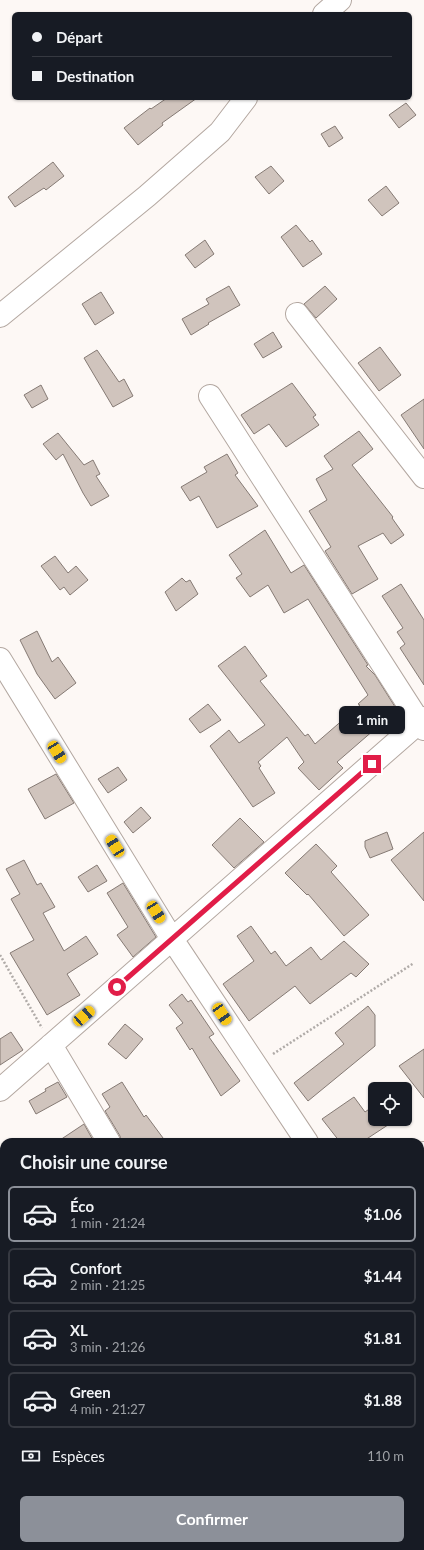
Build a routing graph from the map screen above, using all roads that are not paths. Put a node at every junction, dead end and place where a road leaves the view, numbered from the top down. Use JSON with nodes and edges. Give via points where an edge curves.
{"nodes":[{"id":1,"x":340,"y":0,"type":"edge"},
{"id":2,"x":326,"y":12,"type":"edge"},
{"id":3,"x":244,"y":100,"type":"edge"},
{"id":4,"x":297,"y":314,"type":"dead end"},
{"id":5,"x":0,"y":316,"type":"edge"},
{"id":6,"x":210,"y":396,"type":"dead end"},
{"id":7,"x":424,"y":477,"type":"edge"},
{"id":8,"x":0,"y":659,"type":"edge"},
{"id":9,"x":422,"y":723,"type":"edge"},
{"id":10,"x":172,"y":939,"type":"junction"},
{"id":11,"x":51,"y":1045,"type":"junction"},
{"id":12,"x":0,"y":1090,"type":"edge"},
{"id":13,"x":107,"y":1138,"type":"edge"},
{"id":14,"x":304,"y":1138,"type":"edge"}],
"edges":[{"from":1,"to":2,"type":"street"},
{"from":3,"to":5,"type":"street","via":[[215,137]]},
{"from":4,"to":7,"type":"street"},
{"from":6,"to":9,"type":"street"},
{"from":8,"to":10,"type":"street"},
{"from":9,"to":10,"type":"street"},
{"from":10,"to":11,"type":"street"},
{"from":10,"to":14,"type":"street"},
{"from":11,"to":12,"type":"street"},
{"from":11,"to":13,"type":"street"}]}
